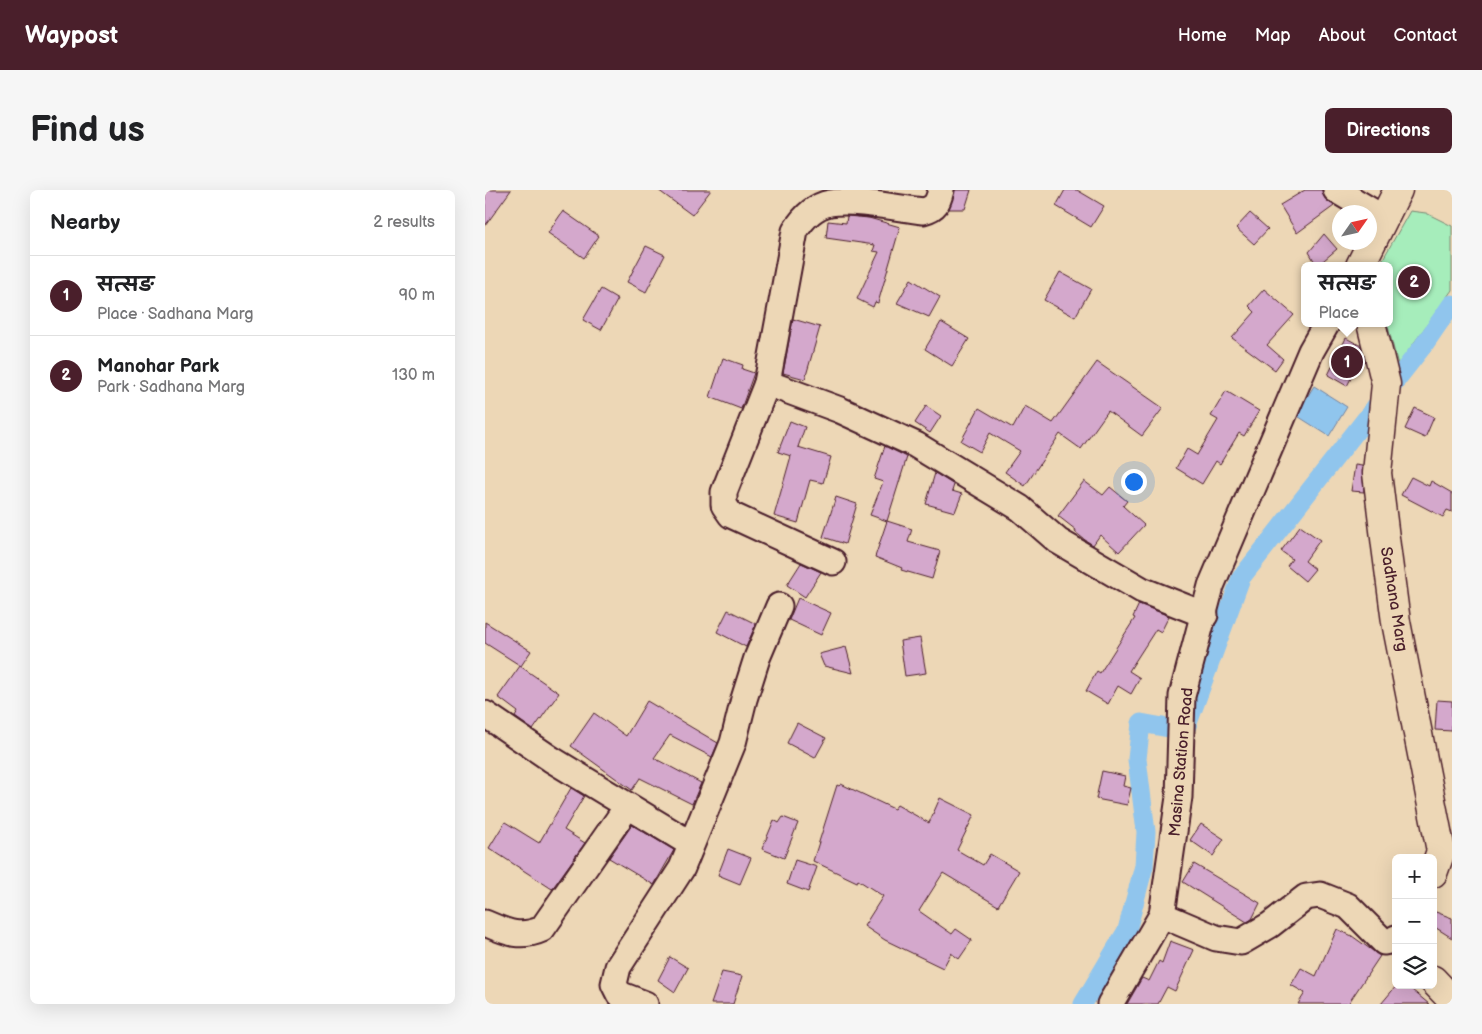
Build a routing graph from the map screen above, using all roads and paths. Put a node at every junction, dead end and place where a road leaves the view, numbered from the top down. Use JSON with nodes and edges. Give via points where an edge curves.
{"nodes":[{"id":1,"x":941,"y":190,"type":"edge"},
{"id":2,"x":1336,"y":190,"type":"edge"},
{"id":3,"x":1398,"y":190,"type":"edge"},
{"id":4,"x":1383,"y":218,"type":"junction"},
{"id":5,"x":1362,"y":262,"type":"edge"},
{"id":6,"x":1325,"y":327,"type":"edge"},
{"id":7,"x":1372,"y":327,"type":"edge"},
{"id":8,"x":767,"y":383,"type":"junction"},
{"id":9,"x":833,"y":562,"type":"dead end"},
{"id":10,"x":779,"y":606,"type":"dead end"},
{"id":11,"x":1205,"y":614,"type":"junction"},
{"id":12,"x":485,"y":714,"type":"edge"},
{"id":13,"x":627,"y":807,"type":"junction"},
{"id":14,"x":691,"y":844,"type":"junction"},
{"id":15,"x":1441,"y":866,"type":"edge"},
{"id":16,"x":1162,"y":915,"type":"junction"},
{"id":17,"x":485,"y":923,"type":"edge"},
{"id":18,"x":1392,"y":940,"type":"edge"},
{"id":19,"x":1437,"y":984,"type":"edge"},
{"id":20,"x":1452,"y":1000,"type":"edge"},
{"id":21,"x":645,"y":1004,"type":"edge"},
{"id":22,"x":1110,"y":1004,"type":"edge"}],
"edges":[{"from":1,"to":8,"type":"street","via":[[932,209],[923,211],[830,203],[803,218],[795,231]]},
{"from":2,"to":4,"type":"street"},
{"from":3,"to":4,"type":"main road"},
{"from":4,"to":5,"type":"main road"},
{"from":6,"to":11,"type":"street","name":"Masina Station Road","via":[[1311,351],[1211,586]]},
{"from":7,"to":15,"type":"main road","name":"Sadhana Marg","via":[[1385,384],[1377,473],[1386,546],[1397,622],[1441,851]]},
{"from":8,"to":9,"type":"street","via":[[724,492],[724,504],[731,515]]},
{"from":8,"to":11,"type":"street","via":[[840,410],[916,445],[1020,508],[1058,541],[1142,590]]},
{"from":10,"to":14,"type":"street","via":[[743,699],[733,743]]},
{"from":11,"to":16,"type":"street","name":"Masina Station Road","via":[[1182,696],[1179,797]]},
{"from":12,"to":13,"type":"street"},
{"from":13,"to":14,"type":"street"},
{"from":13,"to":17,"type":"street","via":[[542,929],[529,935],[515,935]]},
{"from":14,"to":21,"type":"street","via":[[682,868],[618,967],[614,984],[619,994]]},
{"from":16,"to":18,"type":"street","via":[[1216,938],[1241,942],[1306,897],[1320,895],[1348,906],[1384,942]]},
{"from":16,"to":22,"type":"street","name":"Masina Station Road"},
{"from":19,"to":20,"type":"main road"}]}
